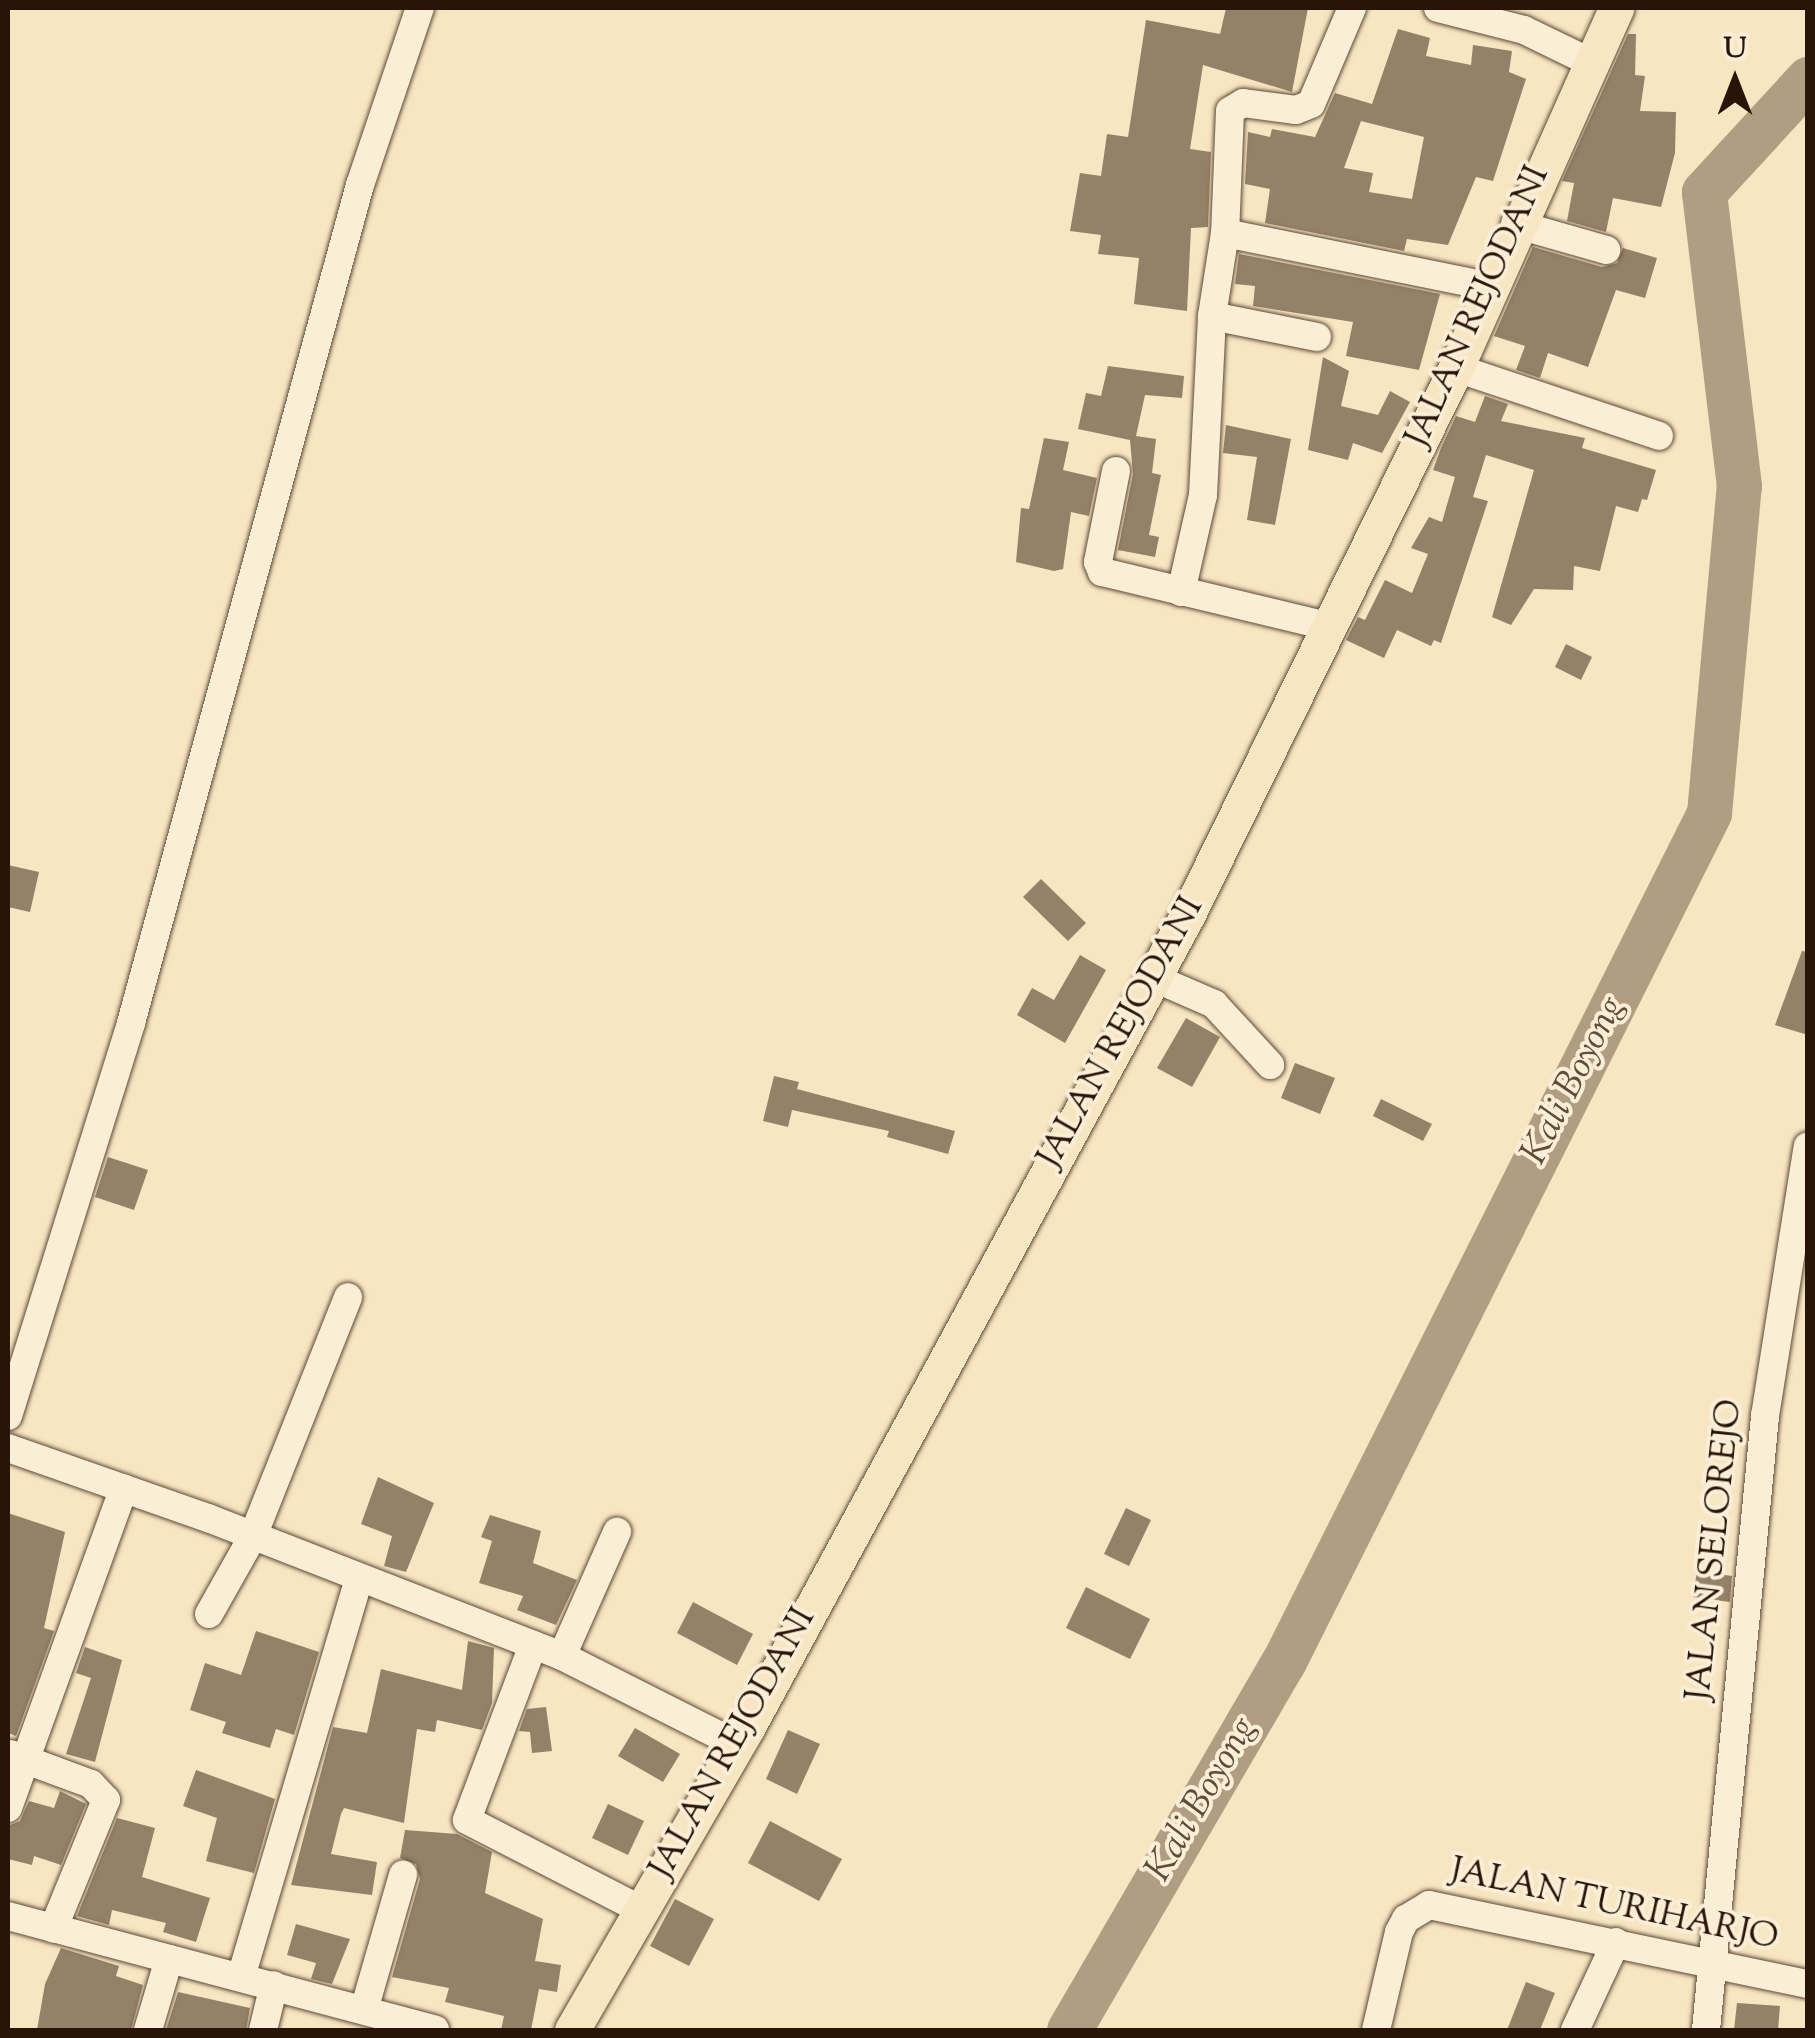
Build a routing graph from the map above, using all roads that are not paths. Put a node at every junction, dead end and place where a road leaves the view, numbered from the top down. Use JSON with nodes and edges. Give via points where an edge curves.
{"nodes":[{"id":1,"x":420,"y":8,"type":"edge"},
{"id":2,"x":1352,"y":8,"type":"edge"},
{"id":3,"x":1438,"y":8,"type":"edge"},
{"id":4,"x":1616,"y":8,"type":"edge"},
{"id":5,"x":1590,"y":62,"type":"junction"},
{"id":6,"x":1515,"y":224,"type":"junction"},
{"id":7,"x":1225,"y":233,"type":"junction"},
{"id":8,"x":1606,"y":250,"type":"dead end"},
{"id":9,"x":1494,"y":287,"type":"junction"},
{"id":10,"x":1212,"y":316,"type":"junction"},
{"id":11,"x":1316,"y":337,"type":"dead end"},
{"id":12,"x":1456,"y":368,"type":"junction"},
{"id":13,"x":1660,"y":436,"type":"dead end"},
{"id":14,"x":1116,"y":471,"type":"dead end"},
{"id":15,"x":1182,"y":592,"type":"junction"},
{"id":16,"x":1328,"y":626,"type":"junction"},
{"id":17,"x":1160,"y":965,"type":"junction"},
{"id":18,"x":1270,"y":1066,"type":"dead end"},
{"id":19,"x":1808,"y":1146,"type":"edge"},
{"id":20,"x":348,"y":1297,"type":"dead end"},
{"id":21,"x":8,"y":1416,"type":"edge"},
{"id":22,"x":8,"y":1448,"type":"edge"},
{"id":23,"x":124,"y":1488,"type":"junction"},
{"id":24,"x":618,"y":1532,"type":"dead end"},
{"id":25,"x":253,"y":1536,"type":"junction"},
{"id":26,"x":359,"y":1578,"type":"junction"},
{"id":27,"x":209,"y":1614,"type":"dead end"},
{"id":28,"x":533,"y":1645,"type":"junction"},
{"id":29,"x":562,"y":1656,"type":"junction"},
{"id":30,"x":736,"y":1744,"type":"junction"},
{"id":31,"x":16,"y":1756,"type":"edge"},
{"id":32,"x":8,"y":1808,"type":"edge"},
{"id":33,"x":403,"y":1875,"type":"dead end"},
{"id":34,"x":641,"y":1910,"type":"junction"},
{"id":35,"x":8,"y":1916,"type":"edge"},
{"id":36,"x":53,"y":1930,"type":"junction"},
{"id":37,"x":1616,"y":1942,"type":"junction"},
{"id":38,"x":169,"y":1959,"type":"junction"},
{"id":39,"x":1715,"y":1964,"type":"junction"},
{"id":40,"x":242,"y":1976,"type":"junction"},
{"id":41,"x":1808,"y":1984,"type":"edge"},
{"id":42,"x":274,"y":1986,"type":"junction"},
{"id":43,"x":364,"y":2010,"type":"junction"},
{"id":44,"x":148,"y":2030,"type":"edge"},
{"id":45,"x":263,"y":2030,"type":"edge"},
{"id":46,"x":436,"y":2030,"type":"edge"},
{"id":47,"x":572,"y":2030,"type":"edge"},
{"id":48,"x":1376,"y":2030,"type":"edge"},
{"id":49,"x":1575,"y":2030,"type":"edge"},
{"id":50,"x":1706,"y":2030,"type":"edge"}],
"edges":[{"from":1,"to":21,"type":"street","via":[[360,185],[131,1023]]},
{"from":2,"to":7,"type":"street","via":[[1311,104],[1296,110],[1243,103],[1230,111]]},
{"from":3,"to":5,"type":"street","via":[[1524,30]]},
{"from":4,"to":5,"type":"main road","name":"JALAN REJODANI"},
{"from":5,"to":6,"type":"main road","name":"JALAN REJODANI"},
{"from":6,"to":8,"type":"street"},
{"from":6,"to":9,"type":"main road","name":"JALAN REJODANI"},
{"from":7,"to":9,"type":"street"},
{"from":7,"to":10,"type":"street"},
{"from":9,"to":12,"type":"main road","name":"JALAN REJODANI"},
{"from":10,"to":11,"type":"street"},
{"from":10,"to":15,"type":"street","via":[[1203,494]]},
{"from":12,"to":13,"type":"street"},
{"from":12,"to":16,"type":"main road","name":"JALAN REJODANI"},
{"from":14,"to":15,"type":"street","via":[[1098,568]]},
{"from":15,"to":16,"type":"street"},
{"from":16,"to":17,"type":"main road","name":"JALAN REJODANI"},
{"from":17,"to":18,"type":"street","via":[[1224,1012]]},
{"from":17,"to":30,"type":"main road","name":"JALAN REJODANI"},
{"from":19,"to":39,"type":"street","name":"JALAN SELOREJO","via":[[1765,1416]]},
{"from":20,"to":25,"type":"street"},
{"from":22,"to":23,"type":"street"},
{"from":23,"to":25,"type":"street"},
{"from":23,"to":31,"type":"street"},
{"from":24,"to":29,"type":"street"},
{"from":25,"to":26,"type":"street"},
{"from":25,"to":27,"type":"street"},
{"from":26,"to":28,"type":"street"},
{"from":26,"to":40,"type":"street"},
{"from":28,"to":29,"type":"street"},
{"from":28,"to":34,"type":"street","via":[[467,1820]]},
{"from":29,"to":30,"type":"street"},
{"from":30,"to":34,"type":"main road","name":"JALAN REJODANI"},
{"from":31,"to":32,"type":"street"},
{"from":31,"to":36,"type":"street","via":[[91,1784],[106,1800]]},
{"from":33,"to":43,"type":"street"},
{"from":34,"to":47,"type":"main road","name":"JALAN REJODANI"},
{"from":35,"to":36,"type":"street"},
{"from":36,"to":38,"type":"street"},
{"from":37,"to":39,"type":"street","name":"JALAN TURIHARJO"},
{"from":37,"to":48,"type":"street","name":"JALAN TURIHARJO","via":[[1428,1905],[1399,1932]]},
{"from":37,"to":49,"type":"street"},
{"from":38,"to":40,"type":"street"},
{"from":38,"to":44,"type":"street"},
{"from":39,"to":41,"type":"street","name":"JALAN TURIHARJO"},
{"from":39,"to":50,"type":"street","name":"JALAN SELOREJO"},
{"from":40,"to":42,"type":"street"},
{"from":42,"to":43,"type":"street"},
{"from":42,"to":45,"type":"street"},
{"from":43,"to":46,"type":"street"}]}
